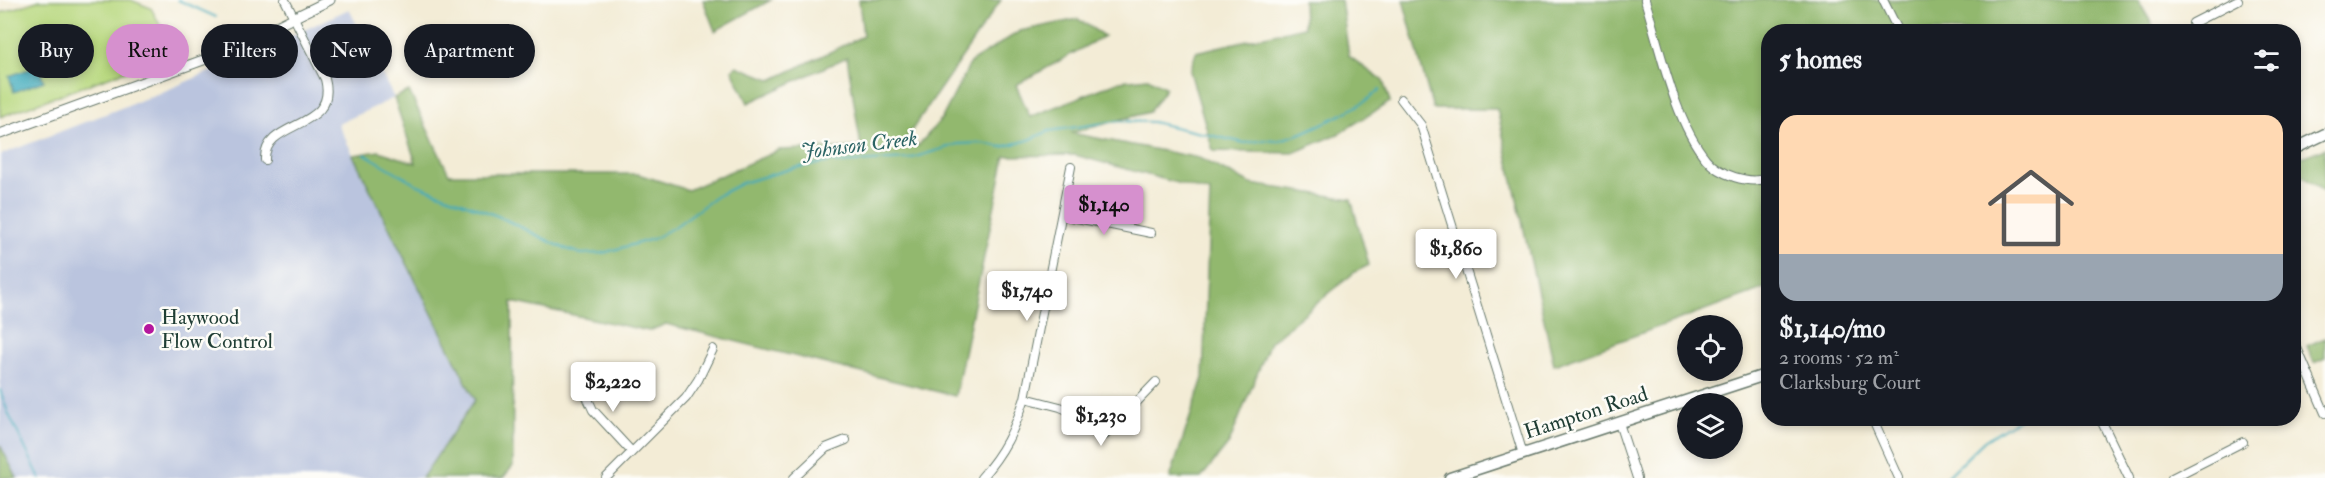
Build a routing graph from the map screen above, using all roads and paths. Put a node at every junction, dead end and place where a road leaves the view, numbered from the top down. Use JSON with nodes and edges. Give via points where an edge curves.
{"nodes":[{"id":1,"x":285,"y":0,"type":"edge"},
{"id":2,"x":330,"y":0,"type":"edge"},
{"id":3,"x":1645,"y":0,"type":"edge"},
{"id":4,"x":1884,"y":0,"type":"edge"},
{"id":5,"x":2238,"y":0,"type":"edge"},
{"id":6,"x":294,"y":18,"type":"junction"},
{"id":7,"x":2193,"y":23,"type":"dead end"},
{"id":8,"x":1895,"y":24,"type":"edge"},
{"id":9,"x":1401,"y":99,"type":"dead end"},
{"id":10,"x":0,"y":134,"type":"edge"},
{"id":11,"x":2325,"y":134,"type":"edge"},
{"id":12,"x":2301,"y":146,"type":"edge"},
{"id":13,"x":265,"y":160,"type":"dead end"},
{"id":14,"x":1071,"y":166,"type":"dead end"},
{"id":15,"x":1761,"y":180,"type":"edge"},
{"id":16,"x":1062,"y":215,"type":"junction"},
{"id":17,"x":1151,"y":233,"type":"dead end"},
{"id":18,"x":713,"y":348,"type":"dead end"},
{"id":19,"x":2301,"y":357,"type":"edge"},
{"id":20,"x":1761,"y":376,"type":"edge"},
{"id":21,"x":1156,"y":382,"type":"dead end"},
{"id":22,"x":581,"y":384,"type":"dead end"},
{"id":23,"x":1025,"y":398,"type":"junction"},
{"id":24,"x":2325,"y":412,"type":"edge"},
{"id":25,"x":1618,"y":423,"type":"junction"},
{"id":26,"x":1876,"y":426,"type":"edge"},
{"id":27,"x":2104,"y":426,"type":"edge"},
{"id":28,"x":846,"y":440,"type":"dead end"},
{"id":29,"x":2243,"y":442,"type":"dead end"},
{"id":30,"x":631,"y":451,"type":"junction"},
{"id":31,"x":1523,"y":454,"type":"junction"},
{"id":32,"x":606,"y":478,"type":"edge"},
{"id":33,"x":794,"y":478,"type":"edge"},
{"id":34,"x":981,"y":478,"type":"edge"},
{"id":35,"x":1450,"y":478,"type":"edge"},
{"id":36,"x":1637,"y":478,"type":"edge"},
{"id":37,"x":1899,"y":478,"type":"edge"},
{"id":38,"x":2129,"y":478,"type":"edge"},
{"id":39,"x":2172,"y":478,"type":"edge"}],
"edges":[{"from":1,"to":6,"type":"street"},
{"from":2,"to":6,"type":"street"},
{"from":3,"to":15,"type":"street","via":[[1688,131],[1707,161],[1733,177]]},
{"from":4,"to":8,"type":"street"},
{"from":5,"to":7,"type":"street"},
{"from":6,"to":10,"type":"street","via":[[217,55]]},
{"from":6,"to":13,"type":"street","via":[[325,79],[326,96],[315,116],[270,142]]},
{"from":9,"to":31,"type":"street","via":[[1421,125]]},
{"from":11,"to":12,"type":"main road"},
{"from":14,"to":16,"type":"street"},
{"from":16,"to":17,"type":"street"},
{"from":16,"to":23,"type":"street"},
{"from":18,"to":30,"type":"street","via":[[686,398]]},
{"from":19,"to":24,"type":"street"},
{"from":20,"to":25,"type":"main road","name":"Hampton Road"},
{"from":21,"to":23,"type":"street","via":[[1105,435],[1084,417]]},
{"from":22,"to":30,"type":"street","via":[[593,410]]},
{"from":23,"to":34,"type":"street","via":[[1014,433]]},
{"from":25,"to":31,"type":"main road","name":"Hampton Road"},
{"from":25,"to":36,"type":"street"},
{"from":26,"to":37,"type":"street"},
{"from":27,"to":38,"type":"street"},
{"from":28,"to":33,"type":"street","via":[[826,448]]},
{"from":29,"to":39,"type":"street"},
{"from":30,"to":32,"type":"street"},
{"from":31,"to":35,"type":"main road","name":"Hampton Road"}]}
